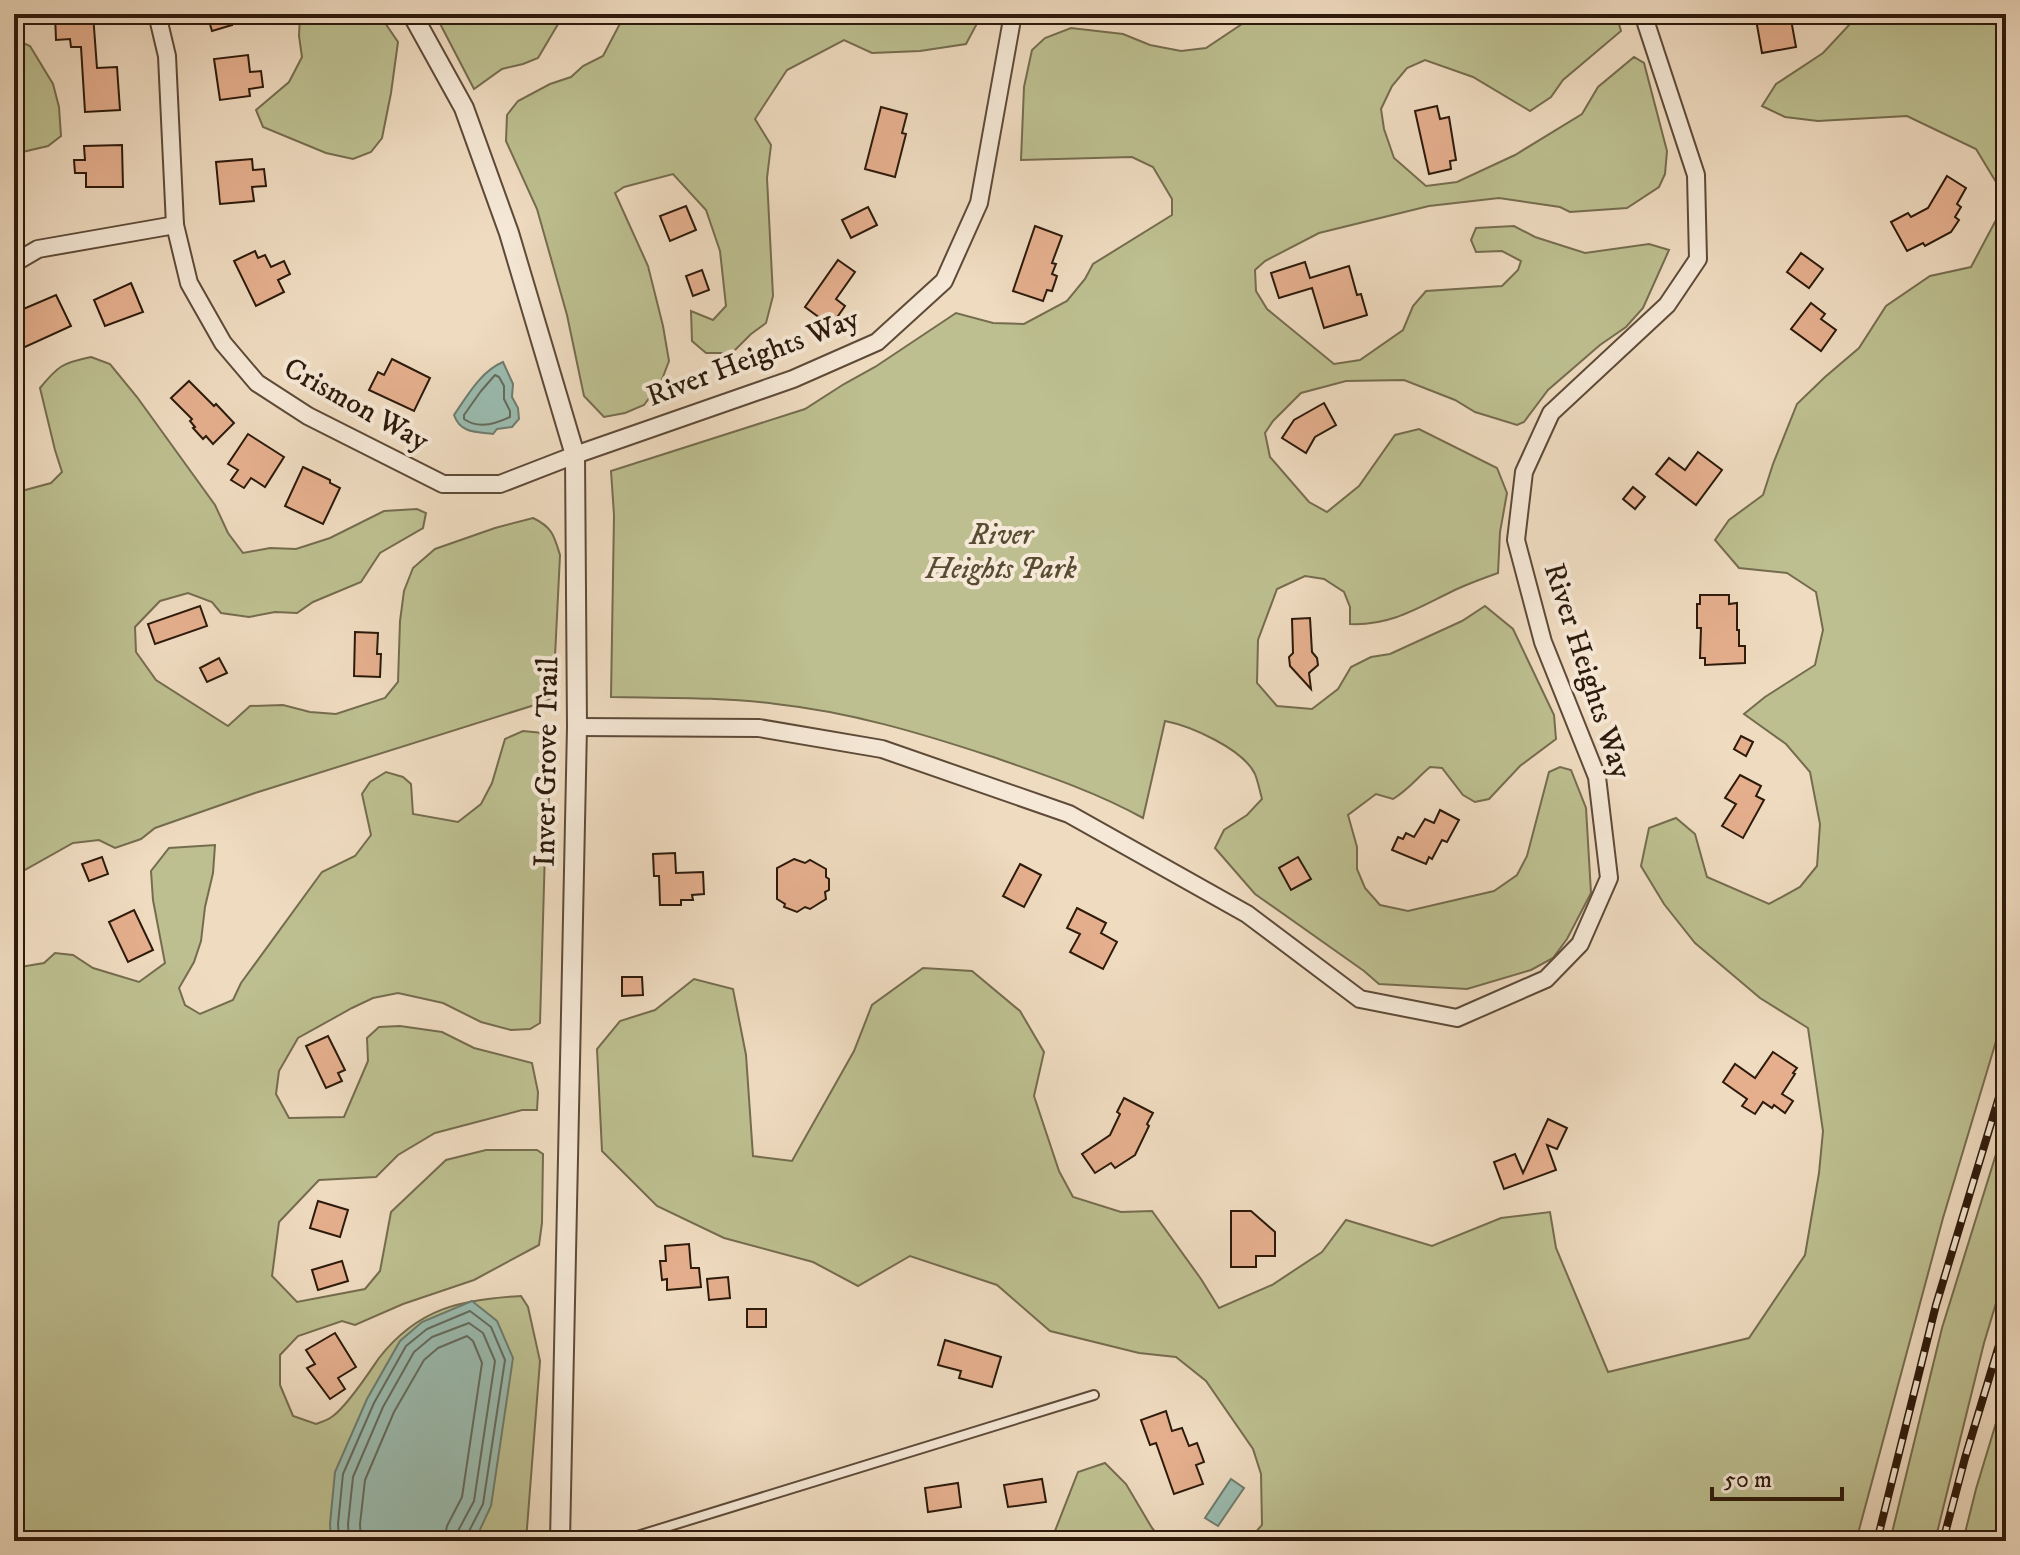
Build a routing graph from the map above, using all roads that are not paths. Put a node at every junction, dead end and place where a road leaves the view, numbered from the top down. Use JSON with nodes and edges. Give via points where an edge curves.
{"nodes":[{"id":1,"x":157,"y":14,"type":"edge"},
{"id":2,"x":412,"y":14,"type":"edge"},
{"id":3,"x":1013,"y":14,"type":"edge"},
{"id":4,"x":1643,"y":14,"type":"edge"},
{"id":5,"x":175,"y":225,"type":"junction"},
{"id":6,"x":14,"y":263,"type":"edge"},
{"id":7,"x":575,"y":455,"type":"junction"},
{"id":8,"x":577,"y":727,"type":"junction"},
{"id":9,"x":1094,"y":1395,"type":"dead end"},
{"id":10,"x":560,"y":1541,"type":"edge"},
{"id":11,"x":621,"y":1541,"type":"edge"}],
"edges":[{"from":1,"to":5,"type":"street","name":"Crismon Way","via":[[167,56]]},
{"from":2,"to":7,"type":"street","name":"Inver Grove Trail","via":[[464,108],[509,233]]},
{"from":3,"to":7,"type":"street","name":"River Heights Way","via":[[979,203],[944,281],[877,342],[793,379]]},
{"from":4,"to":8,"type":"street","name":"River Heights Way","via":[[1696,175],[1698,259],[1667,305],[1551,413],[1524,472],[1516,540],[1543,642],[1597,777],[1609,878],[1580,944],[1546,979],[1457,1018],[1360,999],[1247,914],[1069,814],[882,749],[759,728]]},
{"from":5,"to":6,"type":"street","via":[[38,249]]},
{"from":5,"to":7,"type":"street","name":"Crismon Way","via":[[189,283],[223,343],[257,383],[308,416],[443,484],[500,484]]},
{"from":7,"to":8,"type":"street","name":"Inver Grove Trail"},
{"from":8,"to":10,"type":"street","name":"Inver Grove Trail"},
{"from":9,"to":11,"type":"lane"}]}
